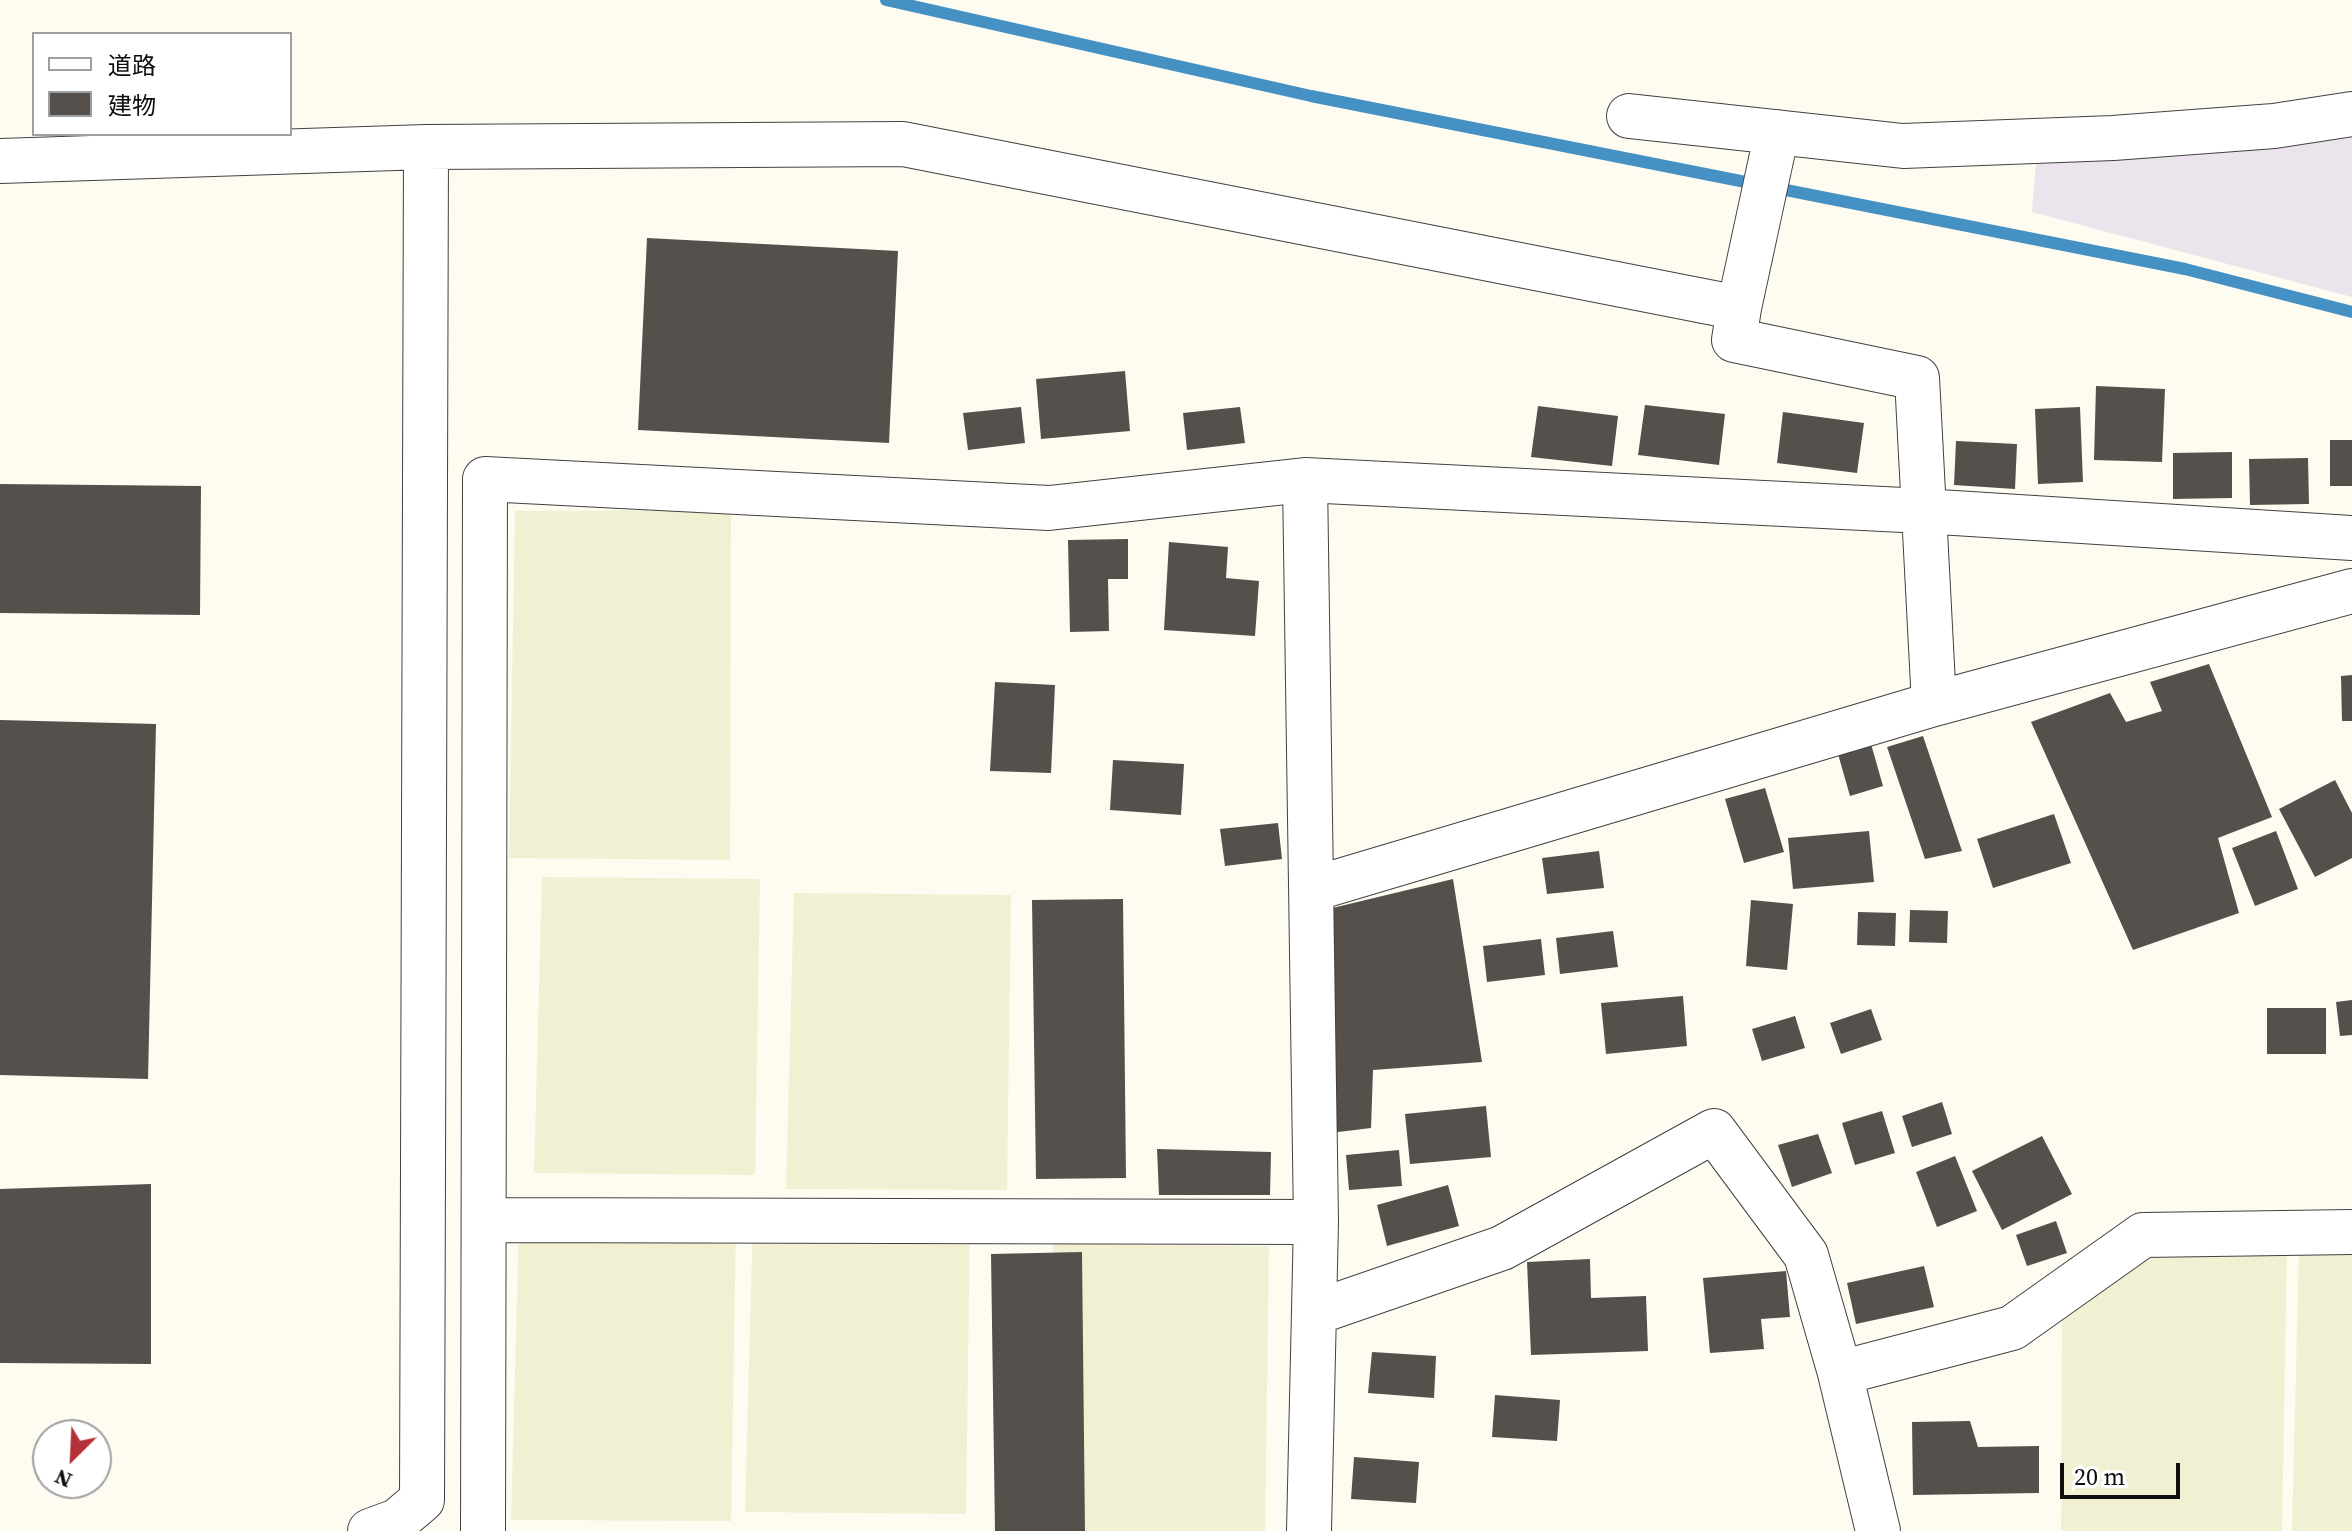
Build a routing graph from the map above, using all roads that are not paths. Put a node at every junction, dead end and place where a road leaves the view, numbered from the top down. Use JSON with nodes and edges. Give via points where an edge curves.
{"nodes":[{"id":1,"x":2352,"y":114,"type":"edge"},
{"id":2,"x":1629,"y":116,"type":"dead end"},
{"id":3,"x":1777,"y":132,"type":"junction"},
{"id":4,"x":426,"y":147,"type":"junction"},
{"id":5,"x":0,"y":161,"type":"edge"},
{"id":6,"x":1739,"y":308,"type":"junction"},
{"id":7,"x":1305,"y":480,"type":"junction"},
{"id":8,"x":1923,"y":511,"type":"junction"},
{"id":9,"x":2352,"y":538,"type":"edge"},
{"id":10,"x":2352,"y":591,"type":"edge"},
{"id":11,"x":1934,"y":704,"type":"junction"},
{"id":12,"x":1313,"y":889,"type":"junction"},
{"id":13,"x":484,"y":1220,"type":"junction"},
{"id":14,"x":1316,"y":1222,"type":"junction"},
{"id":15,"x":2352,"y":1232,"type":"edge"},
{"id":16,"x":1314,"y":1313,"type":"junction"},
{"id":17,"x":1840,"y":1373,"type":"junction"},
{"id":18,"x":370,"y":1531,"type":"edge"},
{"id":19,"x":483,"y":1531,"type":"edge"},
{"id":20,"x":1309,"y":1531,"type":"edge"},
{"id":21,"x":1878,"y":1531,"type":"edge"}],
"edges":[{"from":1,"to":3,"type":"street","via":[[2128,137],[1903,146]]},
{"from":2,"to":3,"type":"street"},
{"from":3,"to":6,"type":"street"},
{"from":4,"to":5,"type":"street"},
{"from":4,"to":6,"type":"street","via":[[903,144]]},
{"from":4,"to":18,"type":"street","via":[[422,1500],[397,1521]]},
{"from":6,"to":8,"type":"street","via":[[1734,340],[1917,378]]},
{"from":7,"to":8,"type":"street"},
{"from":7,"to":12,"type":"street"},
{"from":7,"to":13,"type":"street","via":[[1049,508],[485,479]]},
{"from":8,"to":9,"type":"street"},
{"from":8,"to":11,"type":"street"},
{"from":10,"to":11,"type":"street"},
{"from":11,"to":12,"type":"street"},
{"from":12,"to":14,"type":"street"},
{"from":13,"to":14,"type":"street"},
{"from":13,"to":19,"type":"street"},
{"from":14,"to":16,"type":"street"},
{"from":15,"to":17,"type":"street","via":[[2143,1235],[2012,1328]]},
{"from":16,"to":17,"type":"street","via":[[1502,1248],[1714,1131],[1806,1255]]},
{"from":16,"to":20,"type":"street"},
{"from":17,"to":21,"type":"street"}]}
